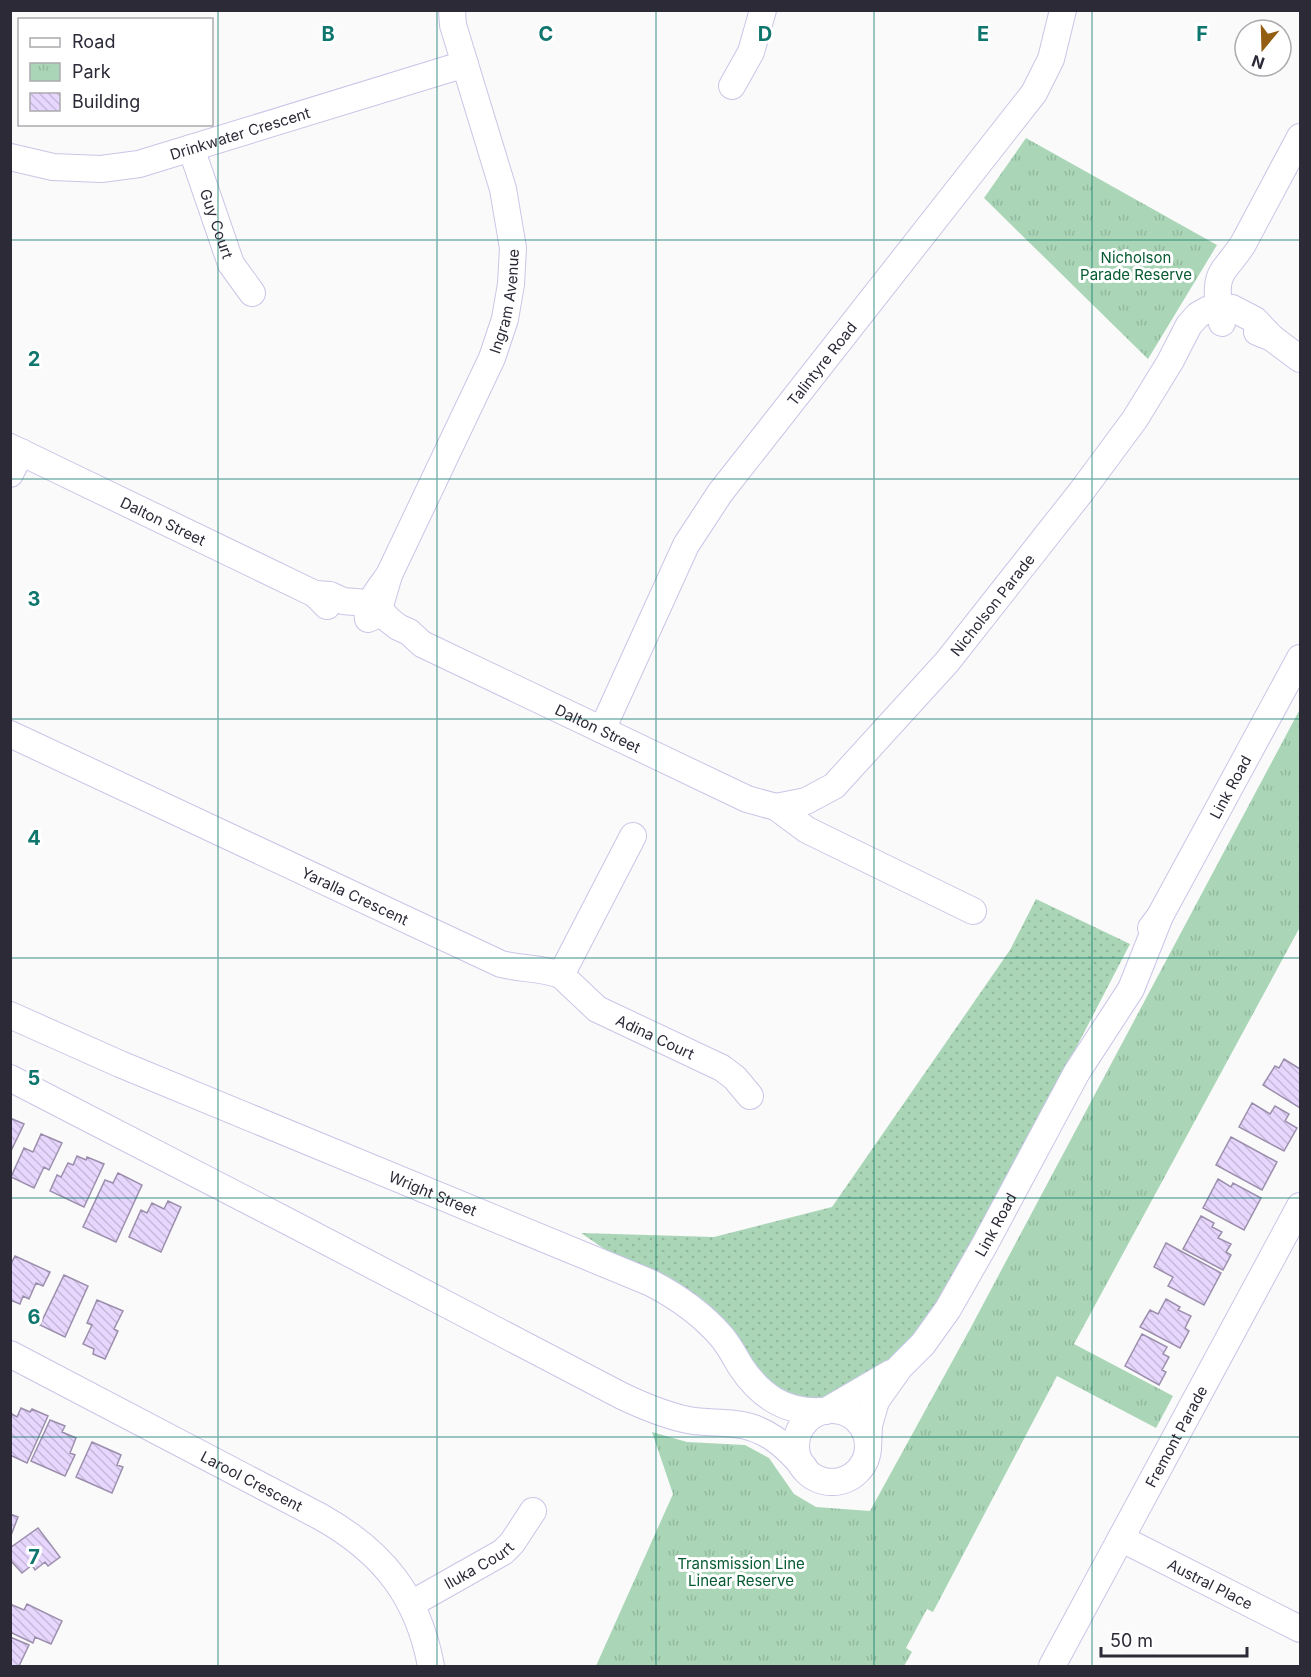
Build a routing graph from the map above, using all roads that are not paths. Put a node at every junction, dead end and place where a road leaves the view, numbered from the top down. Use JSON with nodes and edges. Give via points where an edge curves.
{"nodes":[{"id":1,"x":452,"y":10,"type":"edge"},
{"id":2,"x":764,"y":10,"type":"edge"},
{"id":3,"x":1063,"y":10,"type":"edge"},
{"id":4,"x":465,"y":64,"type":"junction"},
{"id":5,"x":732,"y":86,"type":"dead end"},
{"id":6,"x":1300,"y":137,"type":"edge"},
{"id":7,"x":191,"y":148,"type":"junction"},
{"id":8,"x":10,"y":157,"type":"edge"},
{"id":9,"x":252,"y":293,"type":"dead end"},
{"id":10,"x":1223,"y":313,"type":"junction"},
{"id":11,"x":1290,"y":350,"type":"edge"},
{"id":12,"x":14,"y":458,"type":"edge"},
{"id":13,"x":372,"y":611,"type":"junction"},
{"id":14,"x":1300,"y":658,"type":"edge"},
{"id":15,"x":602,"y":730,"type":"junction"},
{"id":16,"x":10,"y":734,"type":"edge"},
{"id":17,"x":777,"y":807,"type":"junction"},
{"id":18,"x":633,"y":836,"type":"dead end"},
{"id":19,"x":973,"y":911,"type":"dead end"},
{"id":20,"x":561,"y":975,"type":"junction"},
{"id":21,"x":10,"y":1016,"type":"edge"},
{"id":22,"x":10,"y":1078,"type":"edge"},
{"id":23,"x":750,"y":1096,"type":"dead end"},
{"id":24,"x":1300,"y":1206,"type":"edge"},
{"id":25,"x":10,"y":1354,"type":"edge"},
{"id":26,"x":900,"y":1367,"type":"junction"},
{"id":27,"x":824,"y":1411,"type":"junction"},
{"id":28,"x":868,"y":1448,"type":"junction"},
{"id":29,"x":804,"y":1467,"type":"junction"},
{"id":30,"x":533,"y":1511,"type":"dead end"},
{"id":31,"x":1122,"y":1539,"type":"junction"},
{"id":32,"x":411,"y":1604,"type":"junction"},
{"id":33,"x":1300,"y":1629,"type":"edge"},
{"id":34,"x":431,"y":1666,"type":"edge"},
{"id":35,"x":1052,"y":1666,"type":"edge"}],
"edges":[{"from":1,"to":4,"type":"street","name":"Ingram Avenue"},
{"from":2,"to":5,"type":"street","via":[[751,52]]},
{"from":3,"to":15,"type":"street","name":"Talintyre Road","via":[[1051,59],[1034,93],[720,493],[686,545]]},
{"from":4,"to":7,"type":"street","name":"Drinkwater Crescent"},
{"from":4,"to":13,"type":"street","name":"Ingram Avenue","via":[[503,189],[513,248],[511,284],[492,358]]},
{"from":6,"to":10,"type":"street","via":[[1233,260],[1222,272],[1218,294]]},
{"from":7,"to":8,"type":"street","name":"Drinkwater Crescent","via":[[139,164],[102,170],[53,167]]},
{"from":7,"to":9,"type":"street","name":"Guy Court","via":[[231,264]]},
{"from":10,"to":11,"type":"street","via":[[1239,326]]},
{"from":10,"to":17,"type":"street","name":"Nicholson Parade","via":[[1170,362],[1081,492],[947,662],[834,786],[806,801]]},
{"from":12,"to":13,"type":"street","name":"Dalton Street","via":[[315,594],[330,595]]},
{"from":13,"to":15,"type":"street","name":"Dalton Street","via":[[422,644]]},
{"from":14,"to":26,"type":"street","name":"Link Road","via":[[1160,916],[1131,989],[1077,1072],[948,1309],[923,1344]]},
{"from":15,"to":17,"type":"street","name":"Dalton Street","via":[[747,799]]},
{"from":16,"to":20,"type":"street","name":"Yaralla Crescent","via":[[501,964]]},
{"from":17,"to":19,"type":"street","via":[[807,830]]},
{"from":18,"to":20,"type":"street"},
{"from":20,"to":23,"type":"street","name":"Adina Court","via":[[597,1009],[722,1068]]},
{"from":21,"to":27,"type":"street","name":"Wright Street","via":[[651,1283],[702,1315],[723,1338],[752,1382],[768,1397],[794,1410]]},
{"from":22,"to":29,"type":"street","via":[[622,1396],[677,1418],[757,1429],[783,1445]]},
{"from":24,"to":31,"type":"street","name":"Fremont Parade"},
{"from":25,"to":32,"type":"street","name":"Larool Crescent","via":[[340,1528],[389,1570]]},
{"from":26,"to":27,"type":"street","name":"Link Road"},
{"from":26,"to":28,"type":"street","name":"Link Road","via":[[873,1408]]},
{"from":27,"to":28,"type":"street","via":[[845,1413],[856,1419],[866,1435]]},
{"from":27,"to":29,"type":"street","via":[[807,1420],[798,1435],[797,1452]]},
{"from":28,"to":29,"type":"street","via":[[861,1466],[846,1479],[820,1479]]},
{"from":30,"to":32,"type":"street","name":"Iluka Court","via":[[503,1552]]},
{"from":31,"to":33,"type":"street","name":"Austral Place"},
{"from":31,"to":35,"type":"street","name":"Fremont Parade"},
{"from":32,"to":34,"type":"street","name":"Larool Crescent","via":[[424,1634]]}]}
